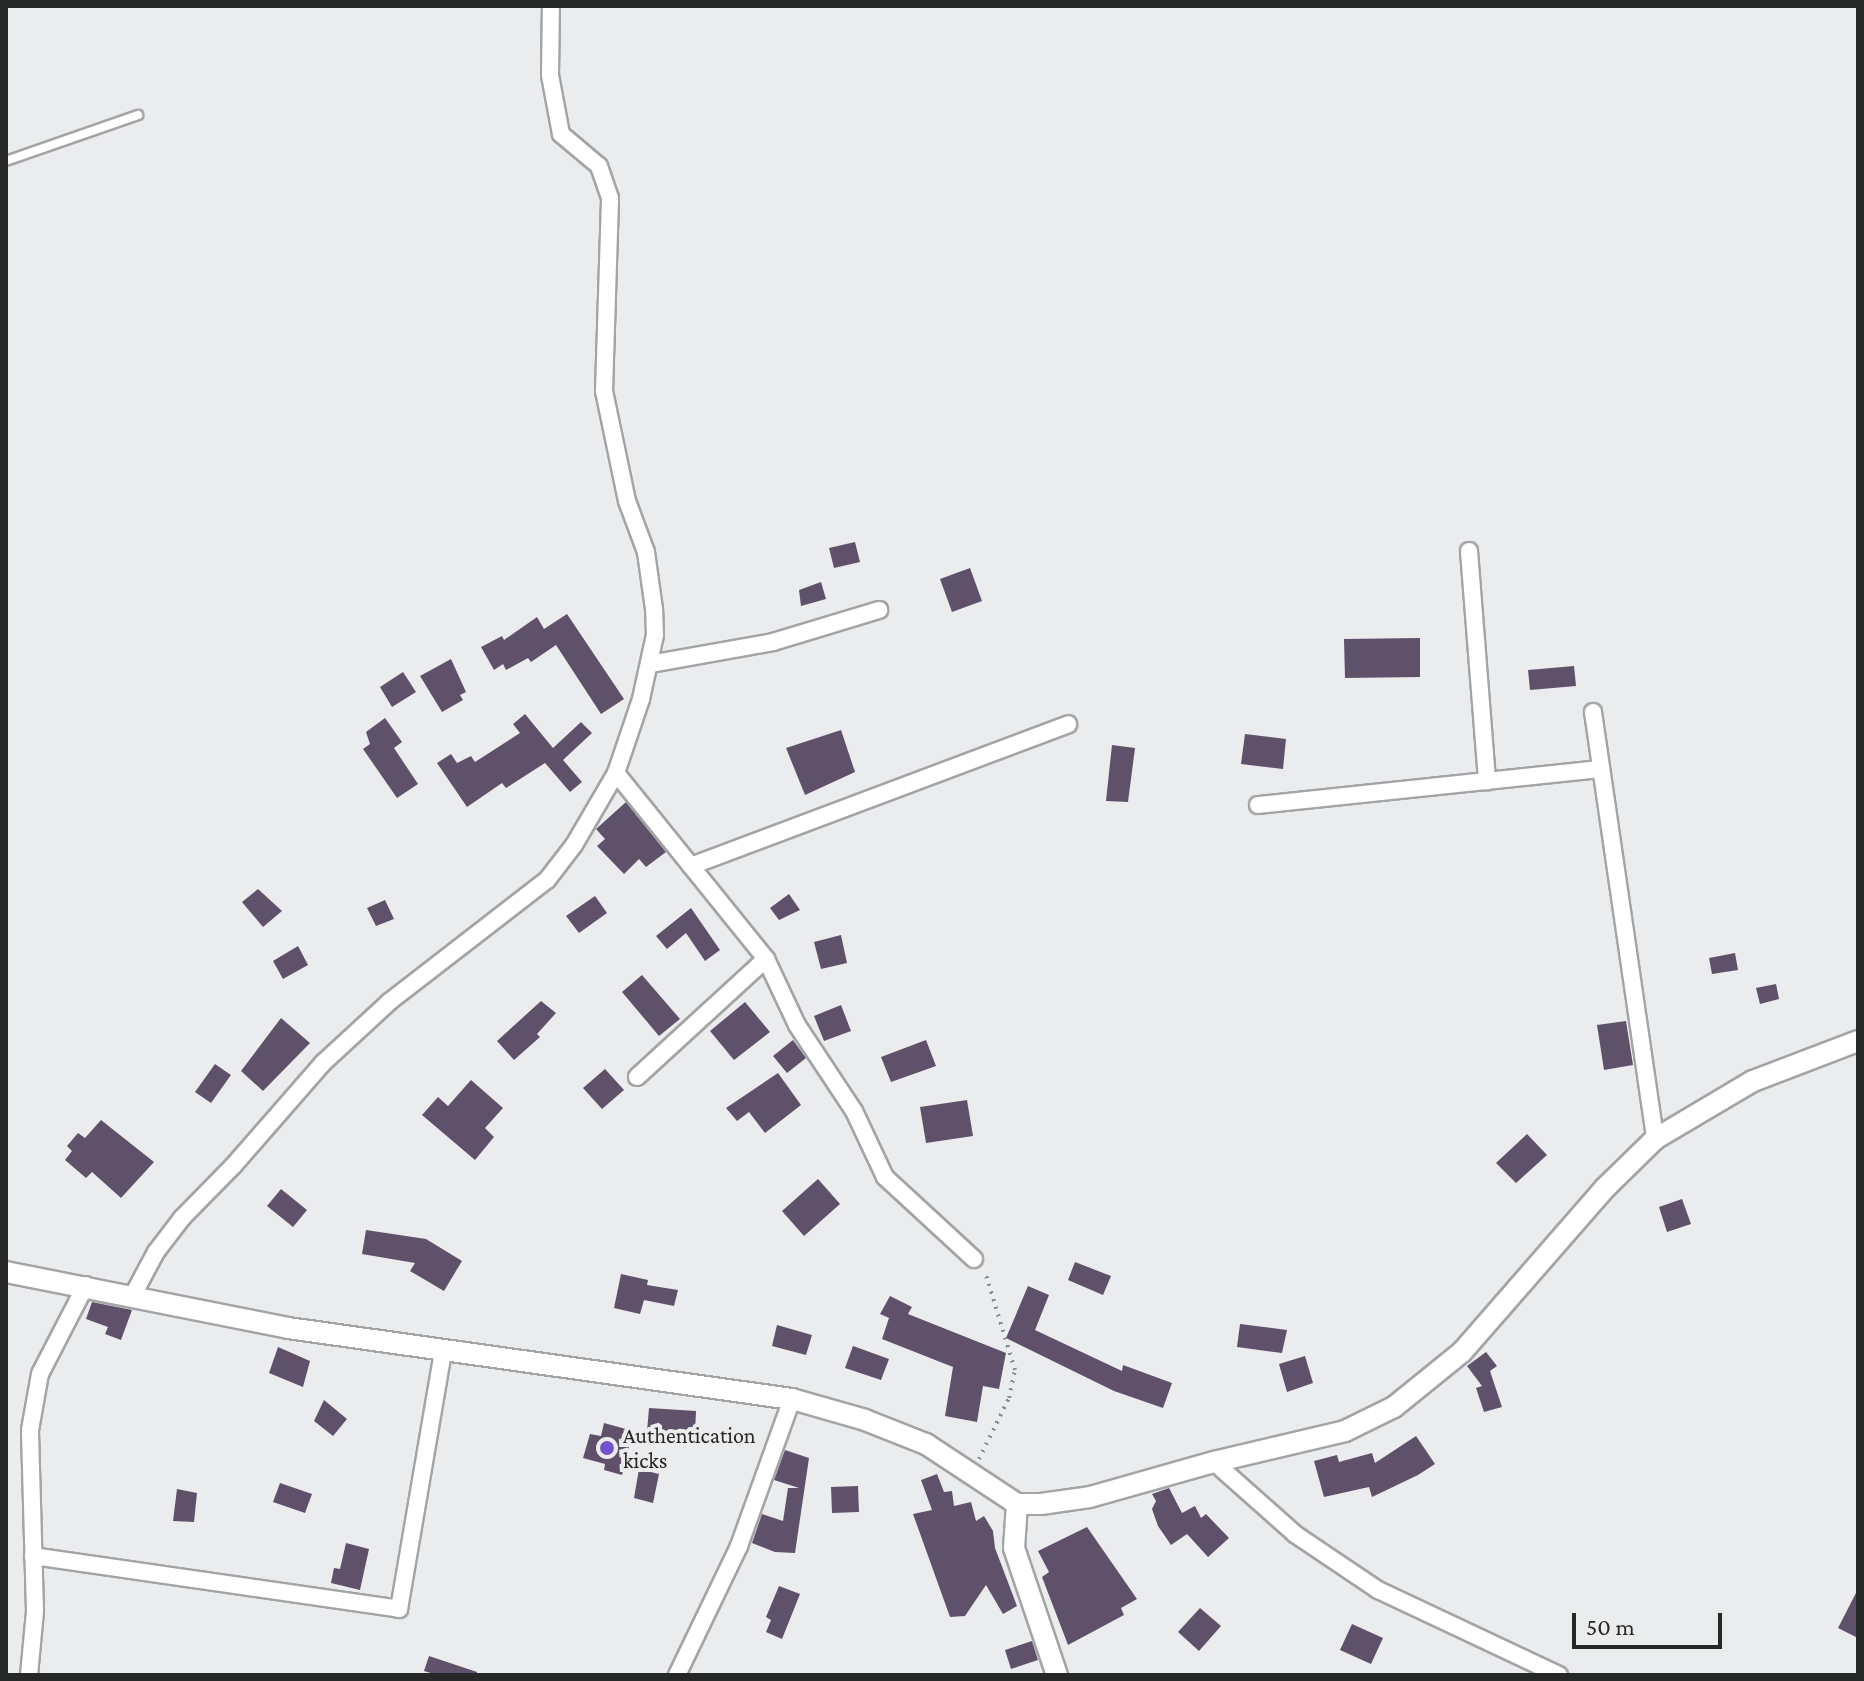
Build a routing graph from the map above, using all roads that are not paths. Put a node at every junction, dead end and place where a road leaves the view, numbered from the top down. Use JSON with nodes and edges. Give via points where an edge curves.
{"nodes":[{"id":1,"x":551,"y":6,"type":"edge"},
{"id":2,"x":138,"y":115,"type":"dead end"},
{"id":3,"x":6,"y":161,"type":"edge"},
{"id":4,"x":1469,"y":551,"type":"dead end"},
{"id":5,"x":879,"y":610,"type":"dead end"},
{"id":6,"x":650,"y":664,"type":"junction"},
{"id":7,"x":1593,"y":712,"type":"dead end"},
{"id":8,"x":1068,"y":724,"type":"dead end"},
{"id":9,"x":1599,"y":769,"type":"junction"},
{"id":10,"x":616,"y":773,"type":"junction"},
{"id":11,"x":1487,"y":781,"type":"junction"},
{"id":12,"x":1258,"y":805,"type":"dead end"},
{"id":13,"x":691,"y":866,"type":"junction"},
{"id":14,"x":766,"y":959,"type":"junction"},
{"id":15,"x":1858,"y":1041,"type":"edge"},
{"id":16,"x":637,"y":1077,"type":"dead end"},
{"id":17,"x":1655,"y":1139,"type":"junction"},
{"id":18,"x":974,"y":1259,"type":"road end"},
{"id":19,"x":6,"y":1272,"type":"edge"},
{"id":20,"x":86,"y":1285,"type":"junction"},
{"id":21,"x":133,"y":1295,"type":"junction"},
{"id":22,"x":443,"y":1352,"type":"junction"},
{"id":23,"x":792,"y":1399,"type":"junction"},
{"id":24,"x":1214,"y":1462,"type":"junction"},
{"id":25,"x":1017,"y":1504,"type":"junction"},
{"id":26,"x":33,"y":1556,"type":"junction"},
{"id":27,"x":29,"y":1675,"type":"edge"},
{"id":28,"x":677,"y":1675,"type":"edge"},
{"id":29,"x":1057,"y":1675,"type":"edge"},
{"id":30,"x":1559,"y":1675,"type":"edge"}],
"edges":[{"from":1,"to":6,"type":"street","via":[[550,75],[561,134],[599,166],[610,198],[604,391],[627,501],[646,552],[655,635]]},
{"from":2,"to":3,"type":"lane"},
{"from":4,"to":11,"type":"street"},
{"from":5,"to":6,"type":"street","via":[[773,642]]},
{"from":6,"to":10,"type":"street"},
{"from":7,"to":9,"type":"street"},
{"from":8,"to":13,"type":"street"},
{"from":9,"to":11,"type":"street"},
{"from":9,"to":17,"type":"street"},
{"from":10,"to":13,"type":"street"},
{"from":10,"to":21,"type":"street","via":[[547,880],[389,1002],[323,1063],[182,1218]]},
{"from":11,"to":12,"type":"street"},
{"from":13,"to":14,"type":"street"},
{"from":14,"to":16,"type":"street"},
{"from":14,"to":18,"type":"street","via":[[797,1025],[854,1111],[885,1177]]},
{"from":15,"to":17,"type":"street","via":[[1753,1081]]},
{"from":17,"to":24,"type":"street","via":[[1604,1189],[1462,1352],[1394,1407],[1345,1431]]},
{"from":19,"to":20,"type":"street"},
{"from":20,"to":21,"type":"street"},
{"from":20,"to":26,"type":"street","via":[[40,1374],[30,1430]]},
{"from":21,"to":22,"type":"street","via":[[288,1328]]},
{"from":22,"to":23,"type":"street"},
{"from":22,"to":26,"type":"street","via":[[399,1609]]},
{"from":23,"to":25,"type":"street","via":[[926,1444]]},
{"from":23,"to":28,"type":"street","via":[[739,1546]]},
{"from":24,"to":25,"type":"street","via":[[1090,1497]]},
{"from":24,"to":30,"type":"street","via":[[1295,1534],[1378,1590]]},
{"from":25,"to":29,"type":"street","via":[[1014,1548]]},
{"from":26,"to":27,"type":"street"}]}
